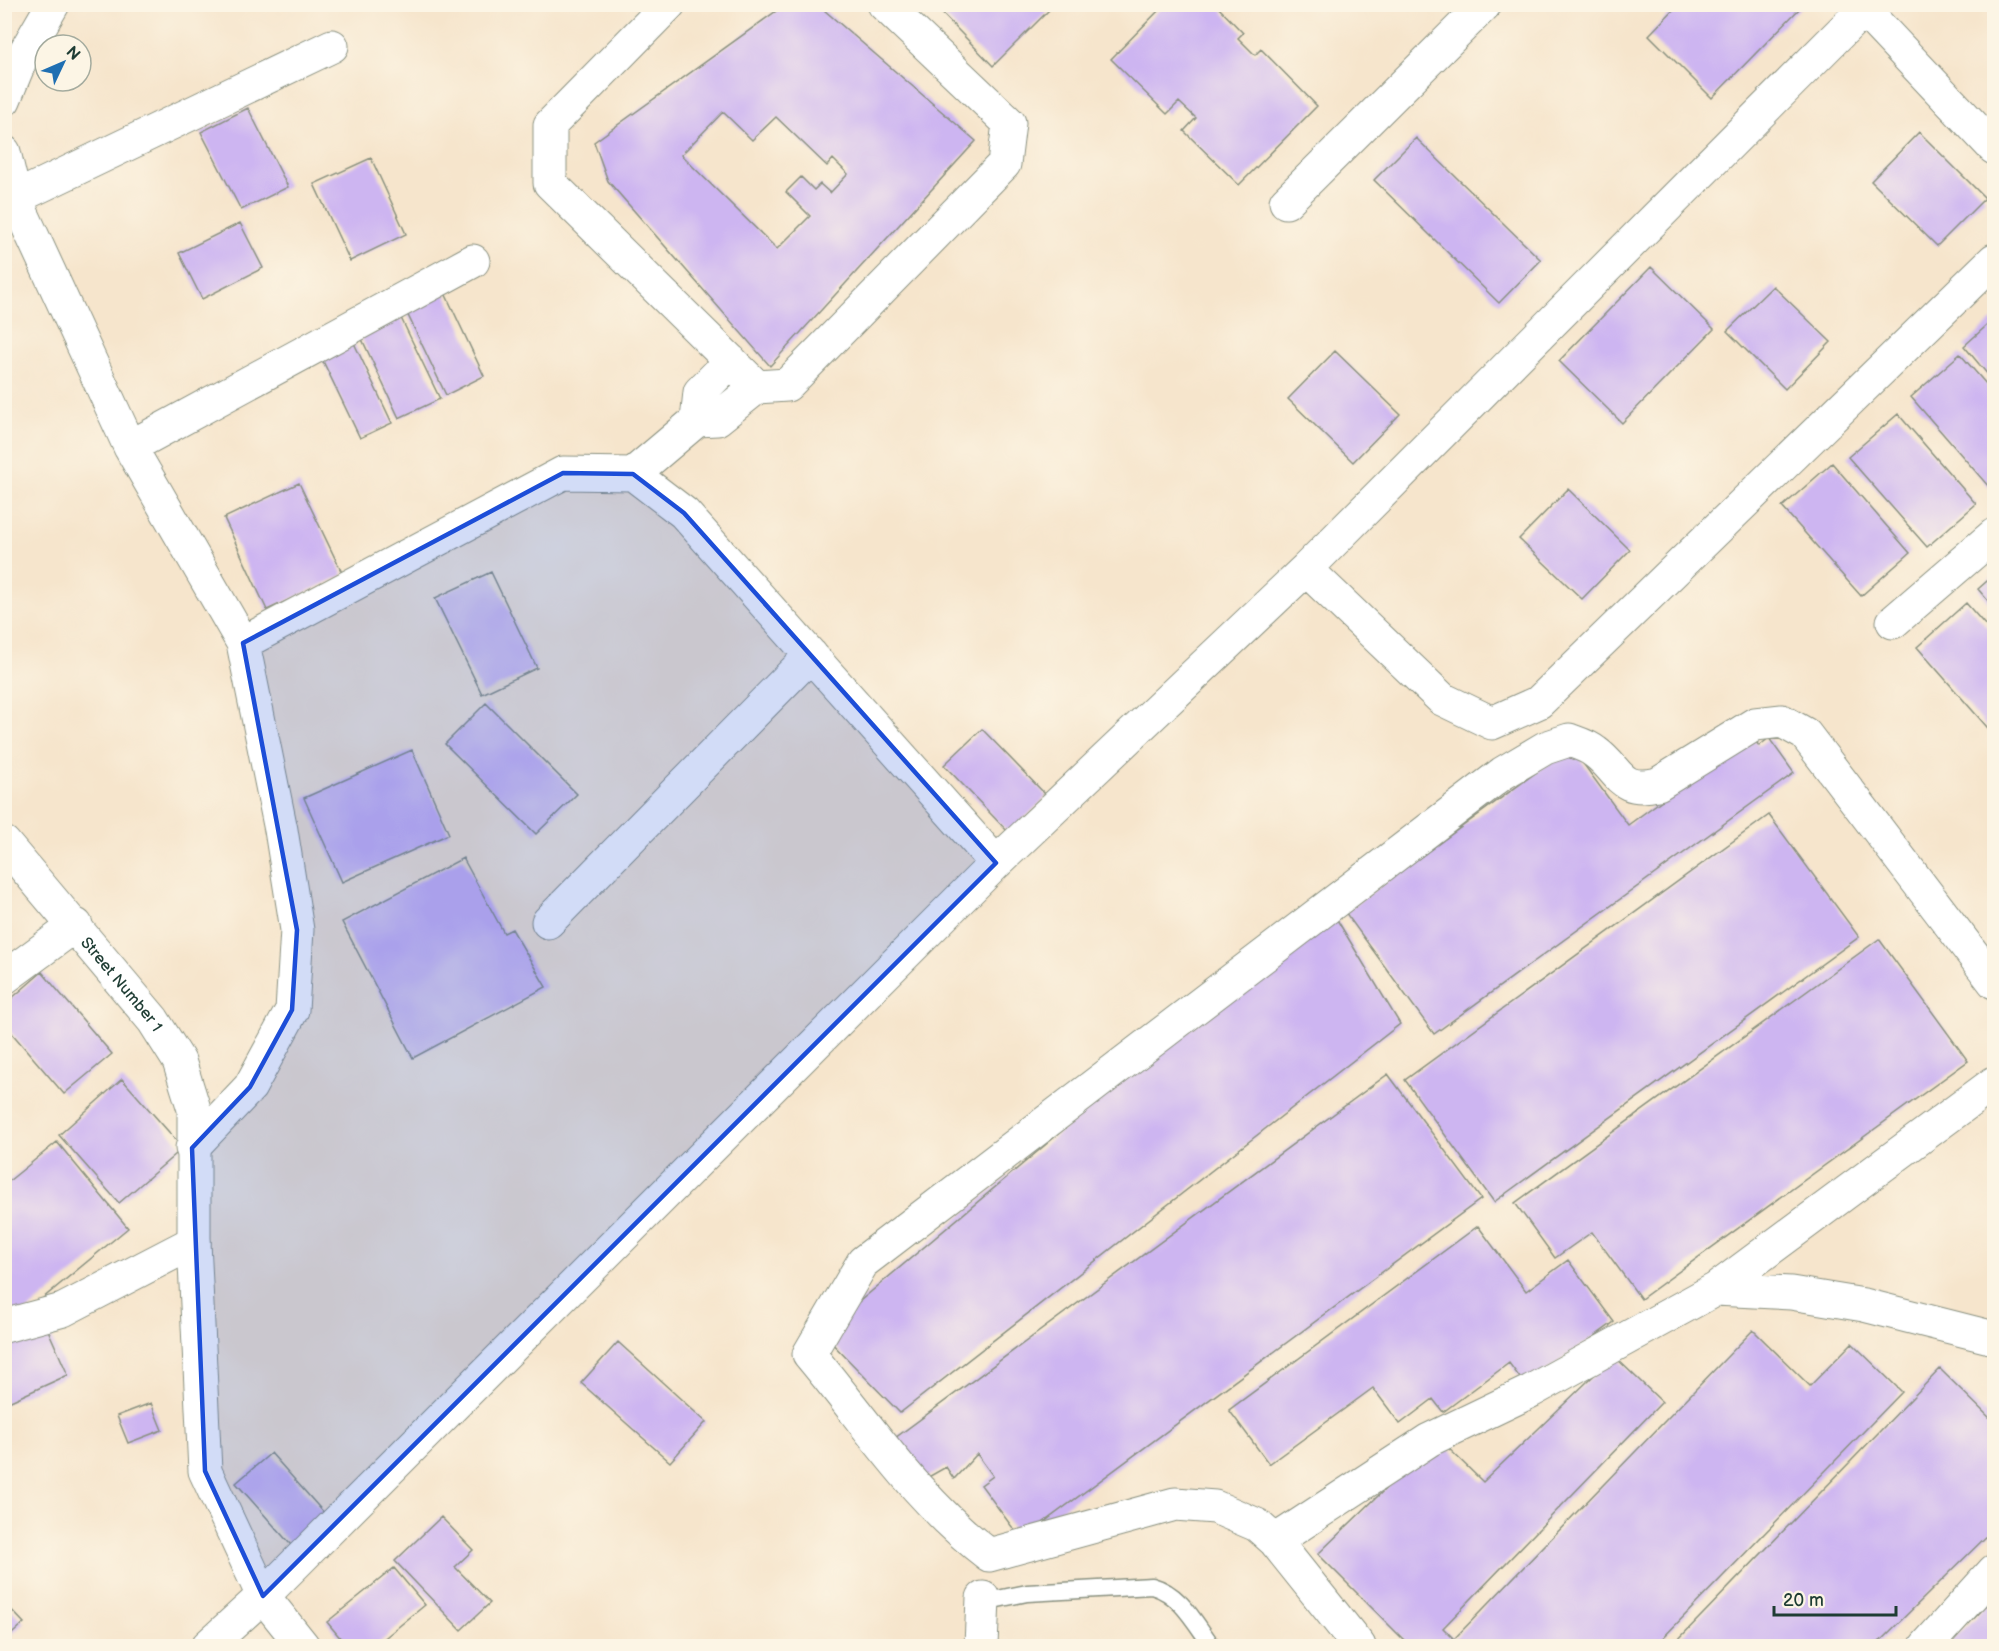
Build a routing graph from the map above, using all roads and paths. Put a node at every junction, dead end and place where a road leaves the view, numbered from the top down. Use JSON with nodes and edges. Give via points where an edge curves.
{"nodes":[{"id":1,"x":53,"y":4,"type":"edge"},
{"id":2,"x":669,"y":4,"type":"edge"},
{"id":3,"x":884,"y":4,"type":"edge"},
{"id":4,"x":1485,"y":4,"type":"edge"},
{"id":5,"x":1860,"y":7,"type":"edge"},
{"id":6,"x":332,"y":46,"type":"dead end"},
{"id":7,"x":4,"y":100,"type":"edge"},
{"id":8,"x":1995,"y":148,"type":"edge"},
{"id":9,"x":4,"y":152,"type":"edge"},
{"id":10,"x":15,"y":198,"type":"junction"},
{"id":11,"x":1286,"y":202,"type":"dead end"},
{"id":12,"x":1995,"y":260,"type":"edge"},
{"id":13,"x":473,"y":261,"type":"dead end"},
{"id":14,"x":731,"y":361,"type":"junction"},
{"id":15,"x":757,"y":387,"type":"junction"},
{"id":16,"x":697,"y":420,"type":"junction"},
{"id":17,"x":130,"y":447,"type":"junction"},
{"id":18,"x":633,"y":474,"type":"junction"},
{"id":19,"x":1995,"y":535,"type":"edge"},
{"id":20,"x":1306,"y":569,"type":"junction"},
{"id":21,"x":1893,"y":622,"type":"dead end"},
{"id":22,"x":243,"y":643,"type":"junction"},
{"id":23,"x":810,"y":655,"type":"junction"},
{"id":24,"x":4,"y":843,"type":"edge"},
{"id":25,"x":996,"y":863,"type":"junction"},
{"id":26,"x":548,"y":922,"type":"dead end"},
{"id":27,"x":76,"y":925,"type":"junction"},
{"id":28,"x":4,"y":978,"type":"edge"},
{"id":29,"x":1995,"y":982,"type":"edge"},
{"id":30,"x":1995,"y":1083,"type":"edge"},
{"id":31,"x":192,"y":1148,"type":"junction"},
{"id":32,"x":194,"y":1242,"type":"junction"},
{"id":33,"x":1716,"y":1289,"type":"junction"},
{"id":34,"x":4,"y":1326,"type":"edge"},
{"id":35,"x":1995,"y":1338,"type":"edge"},
{"id":36,"x":1275,"y":1541,"type":"junction"},
{"id":37,"x":1995,"y":1571,"type":"edge"},
{"id":38,"x":263,"y":1596,"type":"junction"},
{"id":39,"x":983,"y":1600,"type":"joint"},
{"id":40,"x":208,"y":1647,"type":"edge"},
{"id":41,"x":303,"y":1647,"type":"edge"},
{"id":42,"x":981,"y":1647,"type":"edge"},
{"id":43,"x":1212,"y":1647,"type":"edge"},
{"id":44,"x":1359,"y":1647,"type":"edge"},
{"id":45,"x":1926,"y":1647,"type":"edge"}],
"edges":[{"from":1,"to":7,"type":"street","via":[[20,61]]},
{"from":2,"to":14,"type":"street","via":[[550,125],[550,183]]},
{"from":3,"to":15,"type":"street","via":[[1009,123],[1004,164],[787,385]]},
{"from":4,"to":11,"type":"street"},
{"from":5,"to":8,"type":"street"},
{"from":5,"to":20,"type":"street"},
{"from":6,"to":10,"type":"street"},
{"from":9,"to":10,"type":"street"},
{"from":10,"to":17,"type":"street"},
{"from":12,"to":20,"type":"street","via":[[1539,702],[1492,723],[1442,699]]},
{"from":13,"to":17,"type":"street"},
{"from":14,"to":15,"type":"street"},
{"from":14,"to":16,"type":"street","via":[[699,393]]},
{"from":15,"to":16,"type":"street","via":[[717,418]]},
{"from":16,"to":18,"type":"street"},
{"from":17,"to":22,"type":"street"},
{"from":18,"to":22,"type":"street","via":[[563,473]]},
{"from":18,"to":23,"type":"street","via":[[684,513]]},
{"from":19,"to":21,"type":"street"},
{"from":20,"to":25,"type":"street"},
{"from":22,"to":31,"type":"street","via":[[297,930],[292,1010],[250,1087]]},
{"from":23,"to":25,"type":"street"},
{"from":23,"to":26,"type":"street"},
{"from":24,"to":27,"type":"street","name":"Street Number 1"},
{"from":25,"to":38,"type":"street"},
{"from":27,"to":28,"type":"street"},
{"from":27,"to":31,"type":"street","name":"Street Number 1","via":[[153,1020],[179,1061],[194,1109]]},
{"from":29,"to":36,"type":"street","via":[[1805,734],[1782,721],[1755,724],[1658,784],[1639,788],[1623,780],[1594,751],[1569,740],[1545,748],[1503,773],[863,1262],[809,1354],[890,1458],[954,1529],[988,1555],[1175,1504],[1215,1507],[1257,1525]]},
{"from":30,"to":33,"type":"street"},
{"from":31,"to":32,"type":"street","name":"Street Number 1"},
{"from":32,"to":34,"type":"street","via":[[63,1310]]},
{"from":32,"to":38,"type":"street","name":"Street Number 1","via":[[205,1471]]},
{"from":33,"to":35,"type":"street","via":[[1791,1293],[1843,1302]]},
{"from":33,"to":36,"type":"street","via":[[1531,1391],[1429,1440]]},
{"from":36,"to":44,"type":"street"},
{"from":37,"to":45,"type":"street"},
{"from":38,"to":40,"type":"street"},
{"from":38,"to":41,"type":"street","name":"Street Number 1"},
{"from":39,"to":42,"type":"street"},
{"from":39,"to":43,"type":"lane","via":[[1027,1593],[1152,1586],[1166,1590],[1180,1602]]}]}
